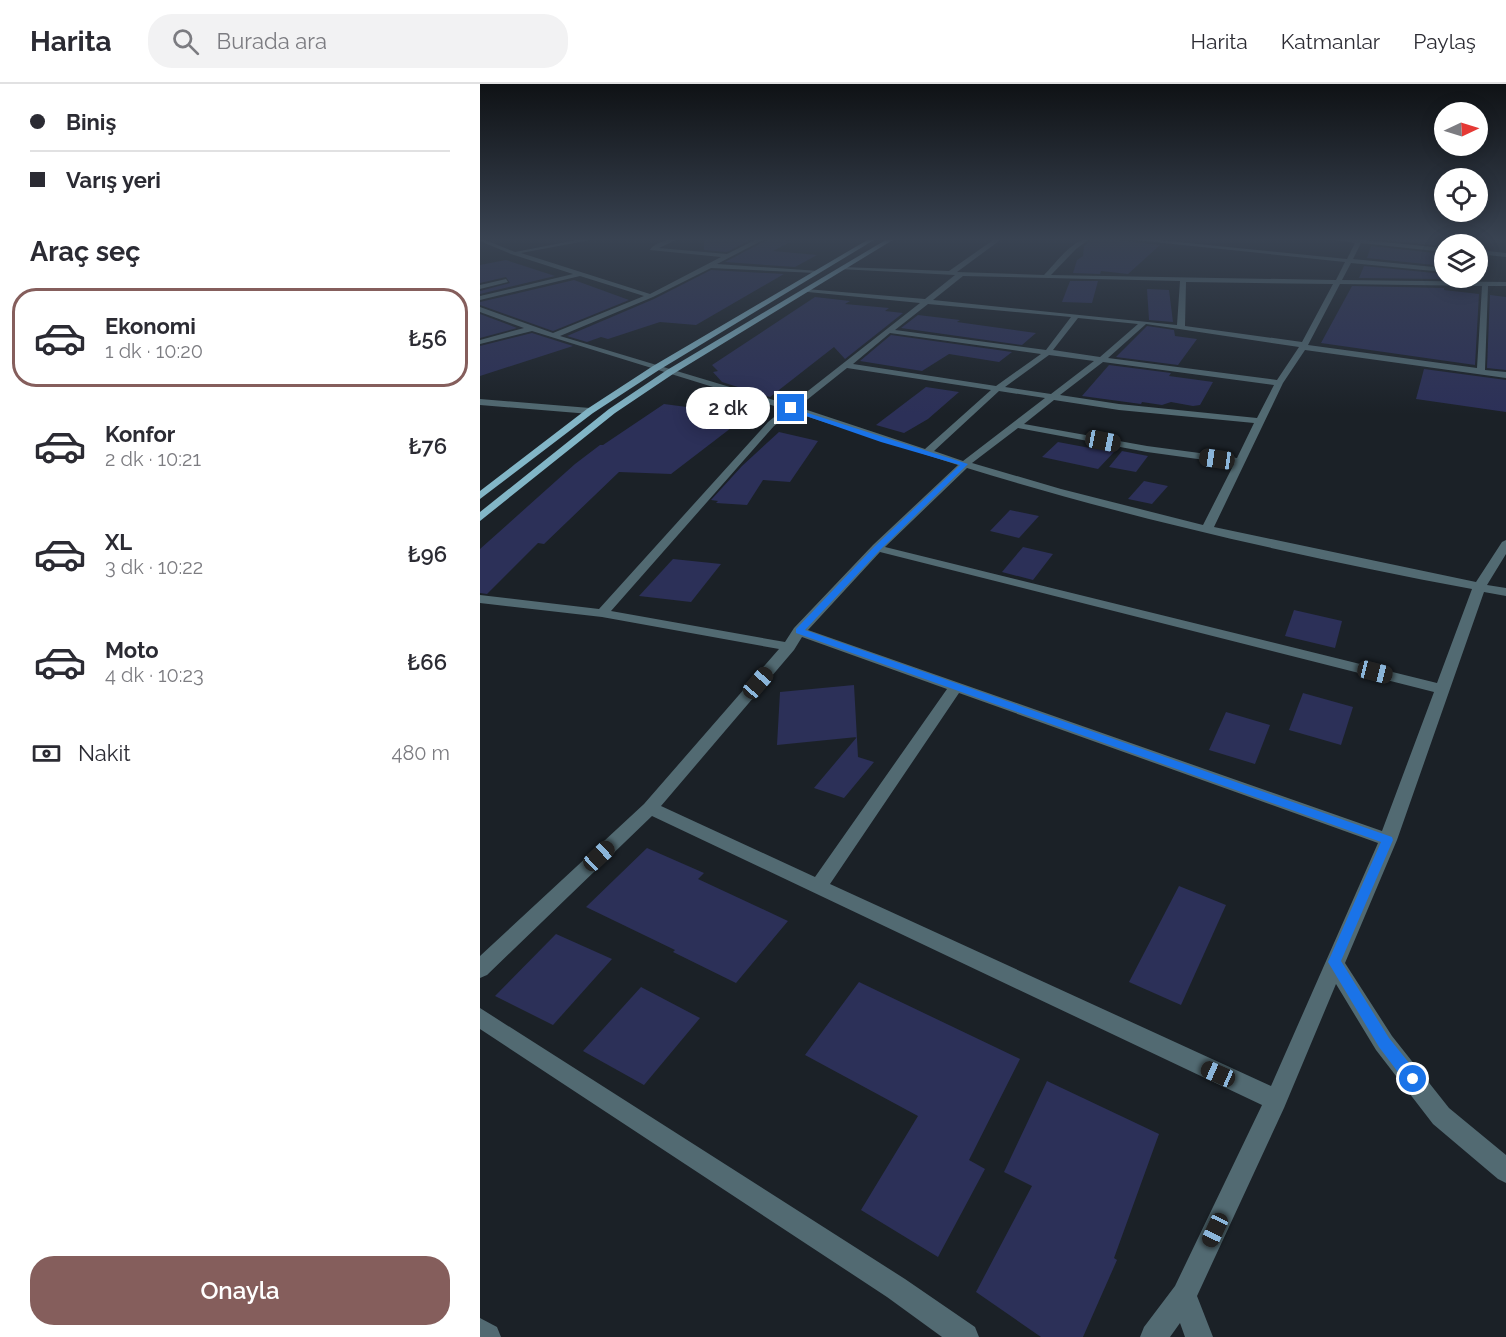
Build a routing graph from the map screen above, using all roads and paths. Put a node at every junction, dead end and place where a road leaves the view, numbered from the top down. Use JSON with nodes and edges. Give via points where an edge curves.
{"nodes":[{"id":1,"x":650,"y":296,"type":"edge"},
{"id":2,"x":774,"y":296,"type":"edge"},
{"id":3,"x":797,"y":296,"type":"edge"},
{"id":4,"x":871,"y":296,"type":"edge"},
{"id":5,"x":932,"y":296,"type":"edge"},
{"id":6,"x":1182,"y":296,"type":"edge"},
{"id":7,"x":1330,"y":296,"type":"edge"},
{"id":8,"x":1484,"y":296,"type":"edge"},
{"id":9,"x":925,"y":302,"type":"junction"},
{"id":10,"x":480,"y":309,"type":"edge"},
{"id":11,"x":1077,"y":315,"type":"junction"},
{"id":12,"x":1144,"y":322,"type":"junction"},
{"id":13,"x":1181,"y":327,"type":"junction"},
{"id":14,"x":530,"y":329,"type":"junction"},
{"id":15,"x":889,"y":331,"type":"junction"},
{"id":16,"x":553,"y":336,"type":"junction"},
{"id":17,"x":480,"y":342,"type":"edge"},
{"id":18,"x":1303,"y":346,"type":"junction"},
{"id":19,"x":1048,"y":352,"type":"junction"},
{"id":20,"x":1102,"y":359,"type":"junction"},
{"id":21,"x":846,"y":365,"type":"junction"},
{"id":22,"x":656,"y":368,"type":"junction"},
{"id":23,"x":670,"y":372,"type":"junction"},
{"id":24,"x":1480,"y":372,"type":"junction"},
{"id":25,"x":1506,"y":375,"type":"edge"},
{"id":26,"x":1279,"y":383,"type":"junction"},
{"id":27,"x":998,"y":388,"type":"junction"},
{"id":28,"x":1052,"y":397,"type":"junction"},
{"id":29,"x":480,"y":402,"type":"edge"},
{"id":30,"x":791,"y":408,"type":"junction"},
{"id":31,"x":590,"y":411,"type":"junction"},
{"id":32,"x":1260,"y":421,"type":"junction"},
{"id":33,"x":1016,"y":424,"type":"junction"},
{"id":34,"x":926,"y":453,"type":"junction"},
{"id":35,"x":1240,"y":462,"type":"junction"},
{"id":36,"x":965,"y":464,"type":"junction"},
{"id":37,"x":480,"y":496,"type":"edge"},
{"id":38,"x":480,"y":518,"type":"edge"},
{"id":39,"x":1207,"y":529,"type":"junction"},
{"id":40,"x":1506,"y":544,"type":"edge"},
{"id":41,"x":877,"y":548,"type":"junction"},
{"id":42,"x":1479,"y":587,"type":"junction"},
{"id":43,"x":1506,"y":592,"type":"edge"},
{"id":44,"x":480,"y":598,"type":"edge"},
{"id":45,"x":602,"y":613,"type":"junction"},
{"id":46,"x":799,"y":631,"type":"junction"},
{"id":47,"x":789,"y":647,"type":"junction"},
{"id":48,"x":956,"y":687,"type":"junction"},
{"id":49,"x":1442,"y":688,"type":"junction"},
{"id":50,"x":650,"y":808,"type":"junction"},
{"id":51,"x":1388,"y":840,"type":"junction"},
{"id":52,"x":818,"y":886,"type":"junction"},
{"id":53,"x":1334,"y":962,"type":"junction"},
{"id":54,"x":480,"y":969,"type":"edge"},
{"id":55,"x":480,"y":1017,"type":"edge"},
{"id":56,"x":1276,"y":1100,"type":"junction"},
{"id":57,"x":1506,"y":1171,"type":"edge"},
{"id":58,"x":1185,"y":1294,"type":"junction"},
{"id":59,"x":480,"y":1332,"type":"edge"},
{"id":60,"x":487,"y":1337,"type":"edge"},
{"id":61,"x":965,"y":1337,"type":"edge"},
{"id":62,"x":1154,"y":1337,"type":"edge"},
{"id":63,"x":1199,"y":1337,"type":"edge"}],
"edges":[{"from":1,"to":16,"type":"street"},
{"from":2,"to":22,"type":"main road"},
{"from":3,"to":23,"type":"main road"},
{"from":4,"to":9,"type":"street"},
{"from":5,"to":9,"type":"street"},
{"from":6,"to":13,"type":"street"},
{"from":7,"to":18,"type":"street"},
{"from":8,"to":24,"type":"street"},
{"from":9,"to":11,"type":"street"},
{"from":9,"to":15,"type":"street"},
{"from":10,"to":14,"type":"street"},
{"from":11,"to":12,"type":"street"},
{"from":11,"to":19,"type":"street"},
{"from":12,"to":13,"type":"street"},
{"from":12,"to":20,"type":"street"},
{"from":13,"to":18,"type":"street"},
{"from":14,"to":16,"type":"street"},
{"from":14,"to":17,"type":"street"},
{"from":15,"to":19,"type":"street"},
{"from":15,"to":21,"type":"street"},
{"from":16,"to":22,"type":"street"},
{"from":18,"to":24,"type":"street"},
{"from":18,"to":26,"type":"street"},
{"from":19,"to":20,"type":"street"},
{"from":19,"to":27,"type":"street"},
{"from":20,"to":26,"type":"street"},
{"from":20,"to":28,"type":"street"},
{"from":21,"to":27,"type":"street"},
{"from":21,"to":30,"type":"street"},
{"from":22,"to":23,"type":"street"},
{"from":22,"to":31,"type":"main road"},
{"from":23,"to":30,"type":"street"},
{"from":23,"to":38,"type":"main road","via":[[612,411]]},
{"from":24,"to":25,"type":"street"},
{"from":26,"to":32,"type":"street"},
{"from":27,"to":28,"type":"street"},
{"from":27,"to":34,"type":"street"},
{"from":28,"to":32,"type":"street"},
{"from":28,"to":33,"type":"street"},
{"from":29,"to":31,"type":"street"},
{"from":30,"to":34,"type":"street"},
{"from":30,"to":45,"type":"street","via":[[771,424]]},
{"from":31,"to":37,"type":"main road"},
{"from":32,"to":35,"type":"street"},
{"from":33,"to":35,"type":"street"},
{"from":33,"to":36,"type":"street"},
{"from":34,"to":36,"type":"street"},
{"from":35,"to":39,"type":"street"},
{"from":36,"to":39,"type":"street"},
{"from":36,"to":41,"type":"street"},
{"from":39,"to":42,"type":"street"},
{"from":40,"to":42,"type":"street"},
{"from":41,"to":46,"type":"street"},
{"from":41,"to":49,"type":"street"},
{"from":42,"to":43,"type":"street"},
{"from":42,"to":49,"type":"street"},
{"from":44,"to":45,"type":"street"},
{"from":45,"to":47,"type":"street"},
{"from":46,"to":47,"type":"street"},
{"from":46,"to":48,"type":"street"},
{"from":47,"to":50,"type":"street"},
{"from":48,"to":51,"type":"street"},
{"from":48,"to":52,"type":"street"},
{"from":49,"to":51,"type":"street"},
{"from":50,"to":52,"type":"street"},
{"from":50,"to":54,"type":"street"},
{"from":51,"to":53,"type":"street"},
{"from":52,"to":56,"type":"street"},
{"from":53,"to":56,"type":"street"},
{"from":53,"to":57,"type":"street","via":[[1384,1043],[1441,1116]]},
{"from":55,"to":61,"type":"street"},
{"from":56,"to":58,"type":"street"},
{"from":58,"to":62,"type":"street"},
{"from":58,"to":63,"type":"street"},
{"from":59,"to":60,"type":"street"}]}
